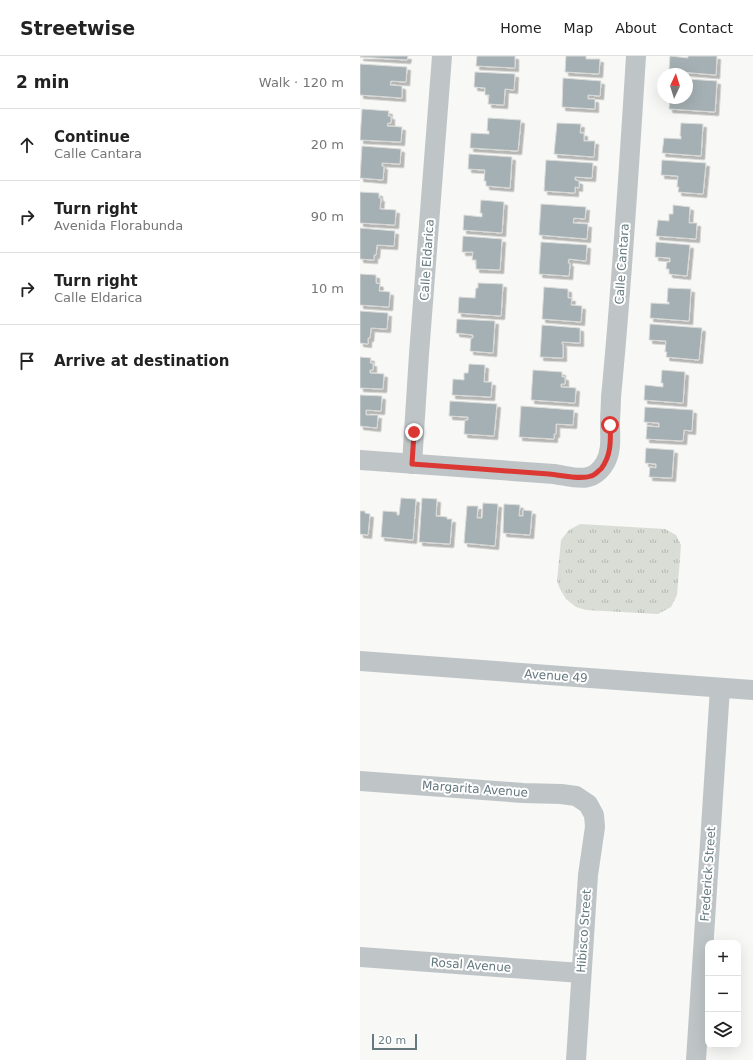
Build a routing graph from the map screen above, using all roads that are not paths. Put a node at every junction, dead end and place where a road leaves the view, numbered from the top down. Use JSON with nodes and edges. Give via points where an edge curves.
{"nodes":[{"id":1,"x":442,"y":56,"type":"edge"},
{"id":2,"x":636,"y":56,"type":"edge"},
{"id":3,"x":360,"y":460,"type":"edge"},
{"id":4,"x":412,"y":464,"type":"junction"},
{"id":5,"x":360,"y":661,"type":"edge"},
{"id":6,"x":720,"y":688,"type":"junction"},
{"id":7,"x":753,"y":690,"type":"edge"},
{"id":8,"x":360,"y":781,"type":"edge"},
{"id":9,"x":588,"y":804,"type":"joint"},
{"id":10,"x":360,"y":957,"type":"edge"},
{"id":11,"x":581,"y":974,"type":"junction"},
{"id":12,"x":576,"y":1060,"type":"edge"},
{"id":13,"x":696,"y":1060,"type":"edge"}],
"edges":[{"from":1,"to":4,"type":"street","name":"Calle Eldarica"},
{"from":2,"to":4,"type":"street","name":"Calle Cantara","via":[[610,440],[606,462],[592,476],[581,478]]},
{"from":3,"to":4,"type":"street"},
{"from":5,"to":6,"type":"street","name":"Avenue 49"},
{"from":6,"to":7,"type":"street","name":"Avenue 49"},
{"from":6,"to":13,"type":"street","name":"Frederick Street"},
{"from":8,"to":9,"type":"street","name":"Margarita Avenue","via":[[561,794],[576,796]]},
{"from":9,"to":11,"type":"street","name":"Hibisco Street","via":[[594,815],[595,827],[588,875]]},
{"from":10,"to":11,"type":"street","name":"Rosal Avenue"},
{"from":11,"to":12,"type":"street","name":"Hibisco Street"}]}
